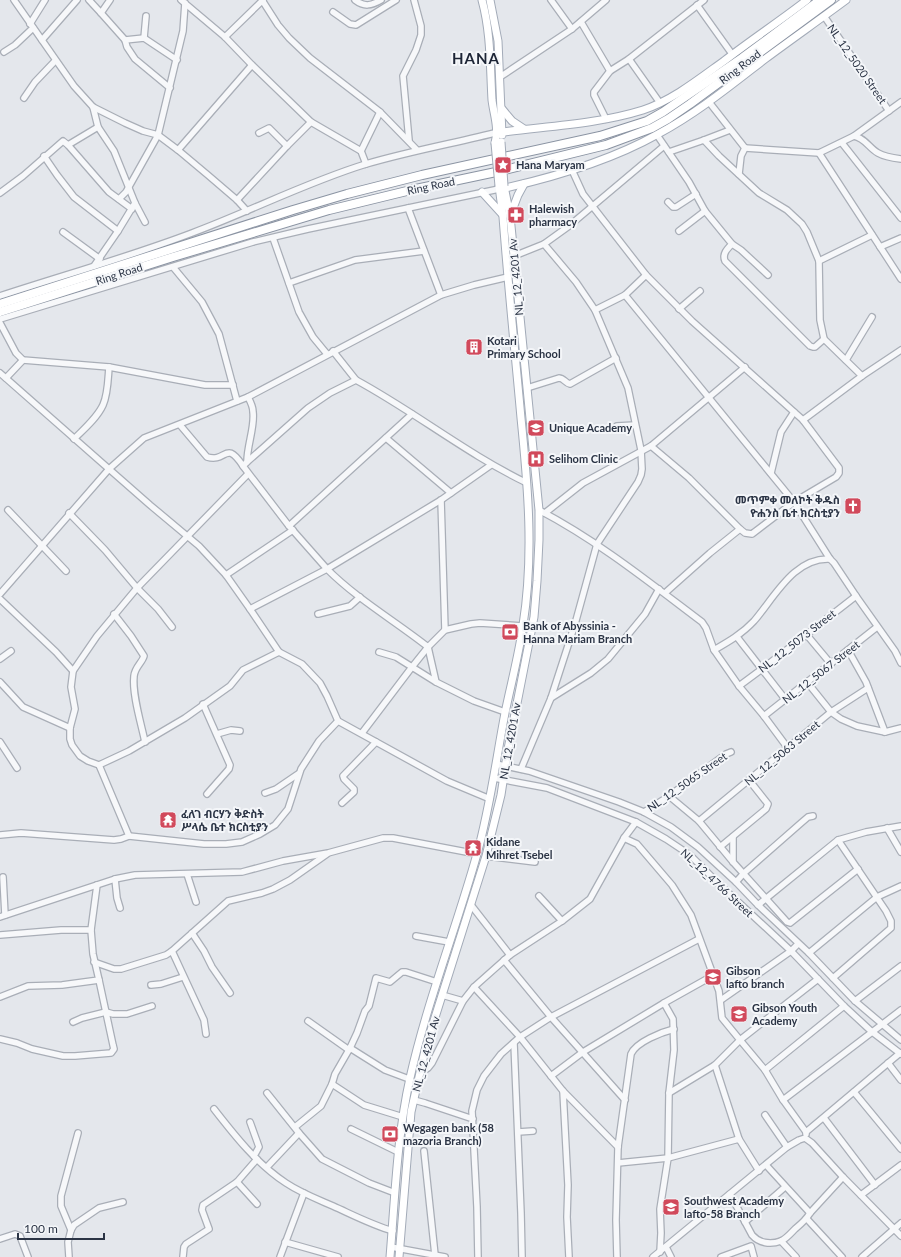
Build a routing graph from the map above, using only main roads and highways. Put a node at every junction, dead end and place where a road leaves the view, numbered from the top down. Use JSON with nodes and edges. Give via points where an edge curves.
{"nodes":[{"id":1,"x":482,"y":0,"type":"edge"},
{"id":2,"x":490,"y":0,"type":"edge"},
{"id":3,"x":807,"y":0,"type":"edge"},
{"id":4,"x":820,"y":0,"type":"edge"},
{"id":5,"x":831,"y":0,"type":"edge"},
{"id":6,"x":846,"y":0,"type":"edge"},
{"id":7,"x":502,"y":109,"type":"junction"},
{"id":8,"x":524,"y":129,"type":"junction"},
{"id":9,"x":500,"y":132,"type":"junction"},
{"id":10,"x":524,"y":184,"type":"junction"},
{"id":11,"x":501,"y":187,"type":"junction"},
{"id":12,"x":482,"y":192,"type":"road end"},
{"id":13,"x":506,"y":217,"type":"junction"},
{"id":14,"x":0,"y":304,"type":"edge"},
{"id":15,"x":0,"y":312,"type":"edge"},
{"id":16,"x":390,"y":1257,"type":"edge"},
{"id":17,"x":399,"y":1257,"type":"edge"}],
"edges":[{"from":1,"to":9,"type":"main road","via":[[490,43],[493,106]]},
{"from":2,"to":7,"type":"main road","via":[[498,41]]},
{"from":3,"to":8,"type":"main road","via":[[687,87],[660,103],[606,119]]},
{"from":4,"to":14,"type":"highway","name":"Ring Road","via":[[685,98],[658,115],[632,126],[600,136],[347,194]]},
{"from":5,"to":15,"type":"highway","name":"Ring Road","via":[[690,104],[652,128],[633,136],[580,152],[329,210]]},
{"from":6,"to":10,"type":"main road","via":[[709,102],[657,135],[609,157]]},
{"from":7,"to":8,"type":"main road","via":[[512,121]]},
{"from":7,"to":9,"type":"main road"},
{"from":8,"to":9,"type":"main road"},
{"from":9,"to":11,"type":"main road","bridge":true,"via":[[498,142]]},
{"from":10,"to":11,"type":"main road"},
{"from":10,"to":13,"type":"main road"},
{"from":11,"to":13,"type":"main road"},
{"from":12,"to":13,"type":"main road"},
{"from":13,"to":16,"type":"main road","name":"NL_12_4201 Av","via":[[508,276],[530,541],[523,626],[477,854],[409,1079],[398,1152]]},
{"from":13,"to":17,"type":"main road","name":"NL_12_4201 Av","via":[[514,256],[542,512],[534,617],[499,802],[486,856],[426,1046],[414,1100]]}]}
